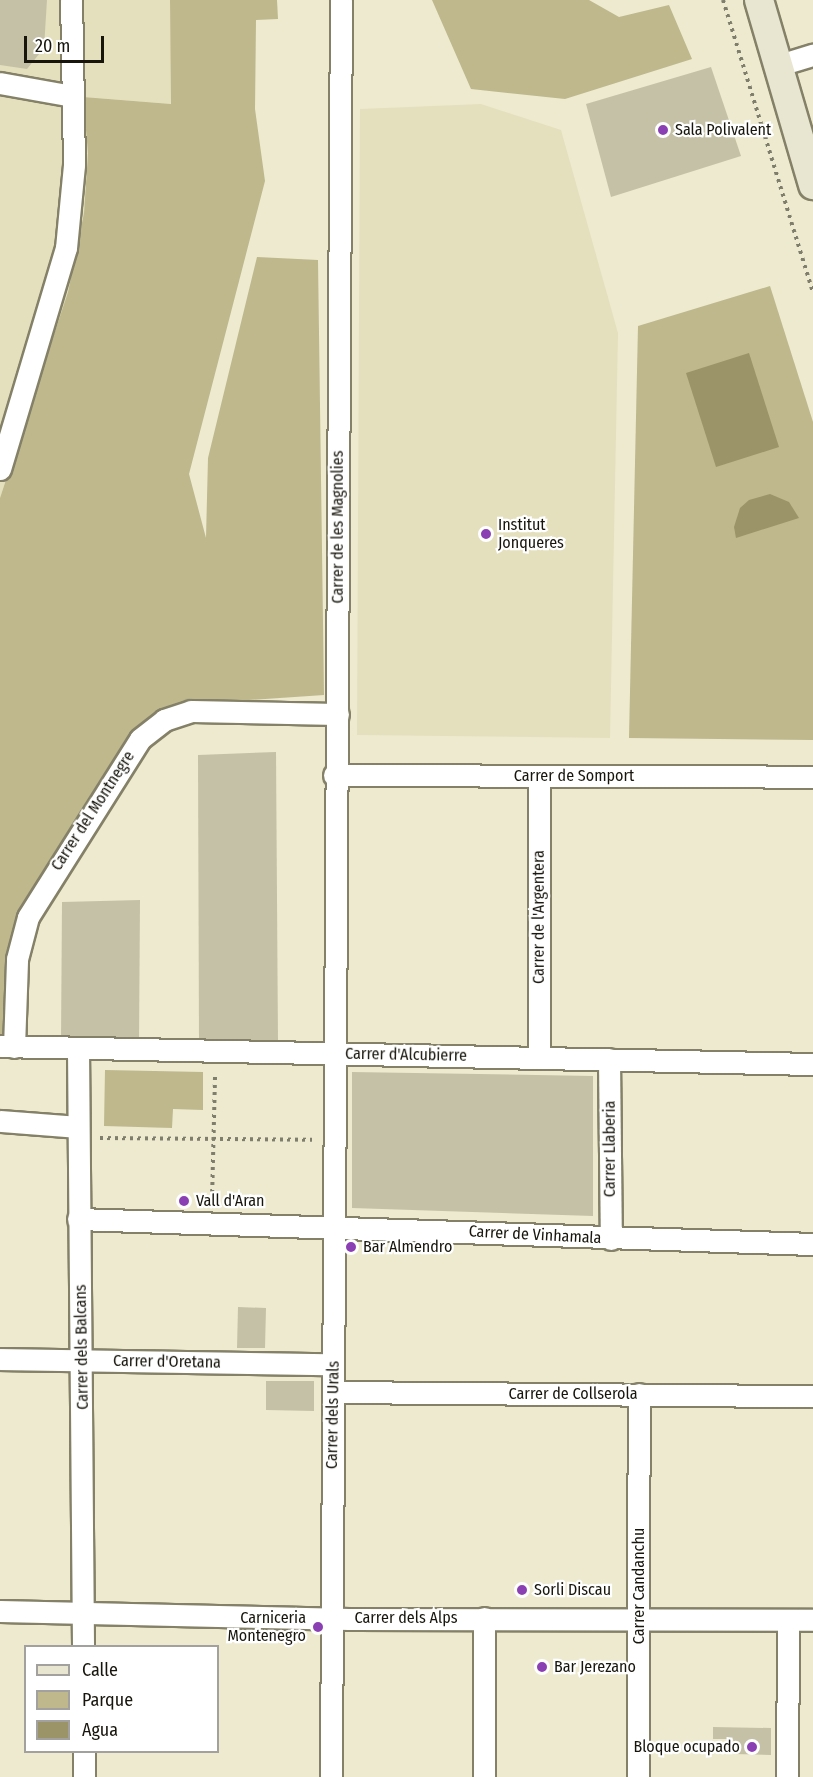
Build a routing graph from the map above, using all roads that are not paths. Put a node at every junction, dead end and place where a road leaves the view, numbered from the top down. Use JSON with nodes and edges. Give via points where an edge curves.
{"nodes":[{"id":1,"x":71,"y":0,"type":"edge"},
{"id":2,"x":341,"y":0,"type":"edge"},
{"id":3,"x":759,"y":0,"type":"edge"},
{"id":4,"x":813,"y":55,"type":"edge"},
{"id":5,"x":776,"y":66,"type":"junction"},
{"id":6,"x":0,"y":83,"type":"edge"},
{"id":7,"x":72,"y":96,"type":"junction"},
{"id":8,"x":813,"y":184,"type":"edge"},
{"id":9,"x":0,"y":469,"type":"edge"},
{"id":10,"x":338,"y":714,"type":"junction"},
{"id":11,"x":334,"y":775,"type":"junction"},
{"id":12,"x":539,"y":776,"type":"junction"},
{"id":13,"x":813,"y":777,"type":"edge"},
{"id":14,"x":7,"y":1046,"type":"edge"},
{"id":15,"x":78,"y":1048,"type":"junction"},
{"id":16,"x":333,"y":1054,"type":"junction"},
{"id":17,"x":539,"y":1058,"type":"junction"},
{"id":18,"x":609,"y":1059,"type":"junction"},
{"id":19,"x":813,"y":1064,"type":"edge"},
{"id":20,"x":0,"y":1121,"type":"edge"},
{"id":21,"x":78,"y":1132,"type":"junction"},
{"id":22,"x":78,"y":1218,"type":"junction"},
{"id":23,"x":333,"y":1225,"type":"junction"},
{"id":24,"x":611,"y":1239,"type":"junction"},
{"id":25,"x":813,"y":1244,"type":"edge"},
{"id":26,"x":0,"y":1359,"type":"edge"},
{"id":27,"x":84,"y":1361,"type":"junction"},
{"id":28,"x":333,"y":1364,"type":"junction"},
{"id":29,"x":334,"y":1392,"type":"junction"},
{"id":30,"x":639,"y":1394,"type":"junction"},
{"id":31,"x":813,"y":1396,"type":"edge"},
{"id":32,"x":0,"y":1611,"type":"edge"},
{"id":33,"x":83,"y":1612,"type":"junction"},
{"id":34,"x":329,"y":1618,"type":"junction"},
{"id":35,"x":484,"y":1618,"type":"junction"},
{"id":36,"x":639,"y":1620,"type":"junction"},
{"id":37,"x":788,"y":1620,"type":"junction"},
{"id":38,"x":813,"y":1620,"type":"edge"},
{"id":39,"x":83,"y":1645,"type":"edge"},
{"id":40,"x":84,"y":1753,"type":"edge"},
{"id":41,"x":84,"y":1777,"type":"edge"},
{"id":42,"x":331,"y":1777,"type":"edge"},
{"id":43,"x":484,"y":1777,"type":"edge"},
{"id":44,"x":638,"y":1777,"type":"edge"},
{"id":45,"x":787,"y":1777,"type":"edge"}],
"edges":[{"from":1,"to":7,"type":"street"},
{"from":2,"to":10,"type":"street","name":"Carrer de les Magnolies"},
{"from":3,"to":5,"type":"street"},
{"from":4,"to":5,"type":"street"},
{"from":5,"to":8,"type":"street"},
{"from":6,"to":7,"type":"street"},
{"from":7,"to":9,"type":"street","via":[[74,165],[66,248]]},
{"from":10,"to":11,"type":"street","name":"Carrer de les Magnolies"},
{"from":10,"to":14,"type":"street","name":"Carrer del Montnegre","via":[[191,711],[164,720],[140,740],[28,917],[17,959]]},
{"from":11,"to":12,"type":"street","name":"Carrer de Somport"},
{"from":11,"to":16,"type":"street","name":"Carrer de les Magnolies"},
{"from":12,"to":13,"type":"street","name":"Carrer de Somport"},
{"from":12,"to":17,"type":"street","name":"Carrer de l'Argentera"},
{"from":14,"to":15,"type":"street","name":"Carrer d'Alcubierre"},
{"from":15,"to":16,"type":"street","name":"Carrer d'Alcubierre"},
{"from":15,"to":21,"type":"street","name":"Carrer dels Balcans"},
{"from":16,"to":17,"type":"street","name":"Carrer d'Alcubierre"},
{"from":16,"to":23,"type":"street","name":"Carrer dels Urals"},
{"from":17,"to":18,"type":"street","name":"Carrer d'Alcubierre"},
{"from":18,"to":19,"type":"street","name":"Carrer d'Alcubierre"},
{"from":18,"to":24,"type":"street","name":"Carrer Llaberia"},
{"from":20,"to":21,"type":"street"},
{"from":21,"to":22,"type":"street","name":"Carrer dels Balcans"},
{"from":22,"to":23,"type":"street","name":"Carrer de Vinhamala"},
{"from":22,"to":27,"type":"street","name":"Carrer dels Balcans"},
{"from":23,"to":24,"type":"street","name":"Carrer de Vinhamala"},
{"from":23,"to":28,"type":"street","name":"Carrer dels Urals"},
{"from":24,"to":25,"type":"street","name":"Carrer de Vinhamala"},
{"from":26,"to":27,"type":"street","name":"Carrer d'Oretana"},
{"from":27,"to":28,"type":"street","name":"Carrer d'Oretana"},
{"from":27,"to":33,"type":"street","name":"Carrer dels Balcans"},
{"from":28,"to":29,"type":"street","name":"Carrer dels Urals"},
{"from":29,"to":30,"type":"street","name":"Carrer de Collserola"},
{"from":29,"to":34,"type":"street","name":"Carrer dels Urals"},
{"from":30,"to":31,"type":"street","name":"Carrer de Collserola"},
{"from":30,"to":36,"type":"street","name":"Carrer Candanchu"},
{"from":32,"to":33,"type":"street","name":"Carrer dels Alps"},
{"from":33,"to":34,"type":"street","name":"Carrer dels Alps"},
{"from":33,"to":39,"type":"street","name":"Carrer dels Balcans"},
{"from":34,"to":35,"type":"street","name":"Carrer dels Alps"},
{"from":34,"to":42,"type":"street","name":"Carrer dels Urals"},
{"from":35,"to":36,"type":"street","name":"Carrer dels Alps"},
{"from":35,"to":43,"type":"street"},
{"from":36,"to":37,"type":"street","name":"Carrer dels Alps"},
{"from":36,"to":44,"type":"street","name":"Carrer Candanchu"},
{"from":37,"to":38,"type":"street","name":"Carrer dels Alps"},
{"from":37,"to":45,"type":"street"},
{"from":40,"to":41,"type":"street"}]}
